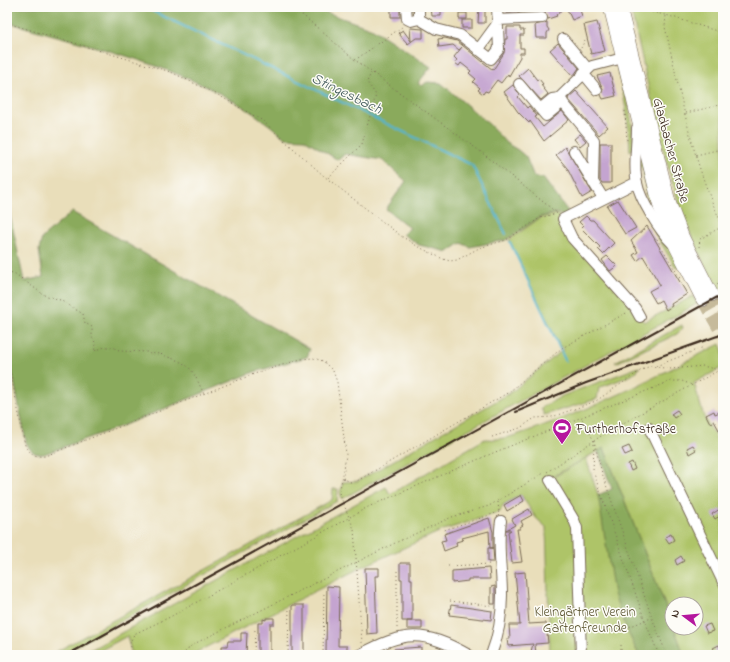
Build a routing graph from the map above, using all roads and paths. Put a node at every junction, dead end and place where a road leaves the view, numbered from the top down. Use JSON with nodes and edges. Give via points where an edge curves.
{"nodes":[{"id":1,"x":293,"y":7,"type":"edge"},
{"id":2,"x":406,"y":7,"type":"edge"},
{"id":3,"x":419,"y":7,"type":"edge"},
{"id":4,"x":496,"y":7,"type":"edge"},
{"id":5,"x":610,"y":7,"type":"edge"},
{"id":6,"x":620,"y":7,"type":"edge"},
{"id":7,"x":652,"y":12,"type":"dead end"},
{"id":8,"x":666,"y":15,"type":"junction"},
{"id":9,"x":542,"y":18,"type":"dead end"},
{"id":10,"x":415,"y":20,"type":"junction"},
{"id":11,"x":497,"y":22,"type":"junction"},
{"id":12,"x":7,"y":23,"type":"edge"},
{"id":13,"x":723,"y":33,"type":"edge"},
{"id":14,"x":563,"y":39,"type":"dead end"},
{"id":15,"x":588,"y":40,"type":"dead end"},
{"id":16,"x":478,"y":50,"type":"junction"},
{"id":17,"x":575,"y":53,"type":"junction"},
{"id":18,"x":623,"y":58,"type":"junction"},
{"id":19,"x":354,"y":60,"type":"junction"},
{"id":20,"x":586,"y":71,"type":"junction"},
{"id":21,"x":371,"y":72,"type":"junction"},
{"id":22,"x":519,"y":84,"type":"dead end"},
{"id":23,"x":597,"y":90,"type":"dead end"},
{"id":24,"x":561,"y":100,"type":"junction"},
{"id":25,"x":624,"y":105,"type":"dead end"},
{"id":26,"x":720,"y":105,"type":"dead end"},
{"id":27,"x":686,"y":113,"type":"junction"},
{"id":28,"x":637,"y":120,"type":"junction"},
{"id":29,"x":627,"y":142,"type":"dead end"},
{"id":30,"x":717,"y":150,"type":"dead end"},
{"id":31,"x":574,"y":151,"type":"dead end"},
{"id":32,"x":696,"y":155,"type":"junction"},
{"id":33,"x":327,"y":178,"type":"junction"},
{"id":34,"x":637,"y":182,"type":"junction"},
{"id":35,"x":593,"y":183,"type":"junction"},
{"id":36,"x":603,"y":198,"type":"junction"},
{"id":37,"x":560,"y":216,"type":"junction"},
{"id":38,"x":655,"y":236,"type":"dead end"},
{"id":39,"x":704,"y":236,"type":"dead end"},
{"id":40,"x":676,"y":247,"type":"junction"},
{"id":41,"x":7,"y":272,"type":"edge"},
{"id":42,"x":723,"y":280,"type":"edge"},
{"id":43,"x":683,"y":282,"type":"dead end"},
{"id":44,"x":709,"y":294,"type":"junction"},
{"id":45,"x":638,"y":313,"type":"joint"},
{"id":46,"x":720,"y":344,"type":"dead end"},
{"id":47,"x":704,"y":347,"type":"dead end"},
{"id":48,"x":723,"y":349,"type":"edge"},
{"id":49,"x":7,"y":354,"type":"edge"},
{"id":50,"x":656,"y":366,"type":"junction"},
{"id":51,"x":723,"y":368,"type":"edge"},
{"id":52,"x":718,"y":370,"type":"junction"},
{"id":53,"x":692,"y":385,"type":"junction"},
{"id":54,"x":204,"y":395,"type":"junction"},
{"id":55,"x":582,"y":418,"type":"junction"},
{"id":56,"x":649,"y":428,"type":"dead end"},
{"id":57,"x":492,"y":437,"type":"dead end"},
{"id":58,"x":594,"y":441,"type":"junction"},
{"id":59,"x":574,"y":451,"type":"dead end"},
{"id":60,"x":575,"y":454,"type":"junction"},
{"id":61,"x":343,"y":477,"type":"junction"},
{"id":62,"x":550,"y":480,"type":"dead end"},
{"id":63,"x":498,"y":502,"type":"junction"},
{"id":64,"x":500,"y":516,"type":"junction"},
{"id":65,"x":349,"y":518,"type":"junction"},
{"id":66,"x":441,"y":531,"type":"dead end"},
{"id":67,"x":357,"y":562,"type":"junction"},
{"id":68,"x":501,"y":564,"type":"junction"},
{"id":69,"x":448,"y":566,"type":"dead end"},
{"id":70,"x":397,"y":571,"type":"dead end"},
{"id":71,"x":723,"y":582,"type":"edge"},
{"id":72,"x":324,"y":592,"type":"dead end"},
{"id":73,"x":450,"y":601,"type":"dead end"},
{"id":74,"x":502,"y":607,"type":"junction"},
{"id":75,"x":289,"y":608,"type":"dead end"},
{"id":76,"x":652,"y":618,"type":"junction"},
{"id":77,"x":645,"y":621,"type":"junction"},
{"id":78,"x":255,"y":628,"type":"dead end"},
{"id":79,"x":626,"y":628,"type":"dead end"},
{"id":80,"x":397,"y":637,"type":"junction"},
{"id":81,"x":621,"y":645,"type":"dead end"},
{"id":82,"x":390,"y":649,"type":"dead end"},
{"id":83,"x":384,"y":652,"type":"dead end"},
{"id":84,"x":360,"y":654,"type":"edge"},
{"id":85,"x":133,"y":655,"type":"edge"},
{"id":86,"x":182,"y":655,"type":"edge"},
{"id":87,"x":254,"y":655,"type":"edge"},
{"id":88,"x":288,"y":655,"type":"edge"},
{"id":89,"x":323,"y":655,"type":"edge"},
{"id":90,"x":469,"y":655,"type":"edge"},
{"id":91,"x":491,"y":655,"type":"edge"},
{"id":92,"x":581,"y":655,"type":"edge"},
{"id":93,"x":621,"y":655,"type":"edge"},
{"id":94,"x":659,"y":655,"type":"edge"},
{"id":95,"x":667,"y":655,"type":"edge"}],
"edges":[{"from":1,"to":19,"type":"path"},
{"from":2,"to":10,"type":"street","via":[[407,19]]},
{"from":3,"to":10,"type":"street"},
{"from":4,"to":11,"type":"street"},
{"from":5,"to":18,"type":"main road","name":"Gladbacher Straße"},
{"from":6,"to":44,"type":"main road","name":"Gladbacher Straße","via":[[669,202]]},
{"from":7,"to":8,"type":"path"},
{"from":8,"to":13,"type":"path"},
{"from":8,"to":27,"type":"path","via":[[665,27]]},
{"from":9,"to":11,"type":"street"},
{"from":10,"to":16,"type":"street","via":[[460,35]]},
{"from":10,"to":19,"type":"path"},
{"from":11,"to":16,"type":"street"},
{"from":11,"to":16,"type":"street","via":[[499,49],[491,60]]},
{"from":12,"to":33,"type":"path","via":[[171,72],[264,121]]},
{"from":14,"to":17,"type":"street"},
{"from":15,"to":17,"type":"path","via":[[585,40]]},
{"from":17,"to":20,"type":"street"},
{"from":18,"to":20,"type":"street","via":[[592,66]]},
{"from":18,"to":28,"type":"main road","name":"Gladbacher Straße"},
{"from":19,"to":21,"type":"path"},
{"from":20,"to":23,"type":"street"},
{"from":20,"to":24,"type":"street"},
{"from":21,"to":33,"type":"path","via":[[367,82],[376,95],[362,144]]},
{"from":21,"to":37,"type":"path","via":[[481,152]]},
{"from":22,"to":24,"type":"street","via":[[546,116]]},
{"from":24,"to":35,"type":"street","via":[[594,140]]},
{"from":25,"to":29,"type":"path"},
{"from":26,"to":27,"type":"path"},
{"from":27,"to":32,"type":"path"},
{"from":28,"to":34,"type":"street","name":"Gladbacher Straße"},
{"from":28,"to":40,"type":"main road","name":"Gladbacher Straße","via":[[653,184]]},
{"from":30,"to":32,"type":"path"},
{"from":31,"to":35,"type":"street"},
{"from":32,"to":39,"type":"path","via":[[706,189],[723,226]]},
{"from":33,"to":37,"type":"path","via":[[401,236],[450,261],[506,240],[540,218]]},
{"from":34,"to":36,"type":"street"},
{"from":34,"to":40,"type":"street","name":"Gladbacher Straße","via":[[662,231]]},
{"from":35,"to":36,"type":"street"},
{"from":36,"to":37,"type":"street"},
{"from":37,"to":45,"type":"street","via":[[572,238]]},
{"from":38,"to":43,"type":"path"},
{"from":40,"to":44,"type":"main road","name":"Gladbacher Straße"},
{"from":41,"to":54,"type":"path","via":[[14,272],[44,295],[60,300],[83,314],[85,323],[92,327],[92,337],[96,344],[94,352],[105,347],[113,347],[121,352],[158,353],[181,361],[194,374]]},
{"from":42,"to":44,"type":"path"},
{"from":45,"to":61,"type":"path","via":[[562,348],[510,392],[357,481],[350,482]]},
{"from":46,"to":48,"type":"path"},
{"from":47,"to":50,"type":"path"},
{"from":49,"to":54,"type":"path","via":[[25,445],[28,451],[38,457]]},
{"from":50,"to":52,"type":"path","via":[[671,369],[703,366]]},
{"from":50,"to":57,"type":"path","via":[[640,371],[596,401],[552,416],[535,418],[520,428]]},
{"from":51,"to":52,"type":"path"},
{"from":52,"to":53,"type":"path"},
{"from":53,"to":55,"type":"path","via":[[682,381],[671,381]]},
{"from":53,"to":58,"type":"path"},
{"from":54,"to":61,"type":"path","via":[[254,374],[301,360],[313,358],[323,361],[333,371],[337,382],[346,454]]},
{"from":55,"to":58,"type":"path"},
{"from":55,"to":65,"type":"path","via":[[493,452]]},
{"from":56,"to":71,"type":"street"},
{"from":58,"to":60,"type":"path"},
{"from":58,"to":76,"type":"path","via":[[602,472]]},
{"from":58,"to":77,"type":"path","via":[[593,471]]},
{"from":59,"to":60,"type":"path"},
{"from":60,"to":63,"type":"path"},
{"from":61,"to":65,"type":"path","via":[[339,496]]},
{"from":62,"to":92,"type":"street","via":[[577,528]]},
{"from":63,"to":64,"type":"path"},
{"from":63,"to":67,"type":"path","via":[[452,517]]},
{"from":64,"to":66,"type":"path"},
{"from":64,"to":68,"type":"street"},
{"from":65,"to":67,"type":"path","via":[[354,529]]},
{"from":65,"to":85,"type":"path","via":[[170,617],[134,634],[130,643]]},
{"from":67,"to":84,"type":"path"},
{"from":67,"to":86,"type":"path","via":[[192,645]]},
{"from":68,"to":69,"type":"path"},
{"from":68,"to":74,"type":"street"},
{"from":70,"to":80,"type":"path"},
{"from":72,"to":89,"type":"path"},
{"from":73,"to":74,"type":"path"},
{"from":74,"to":91,"type":"street"},
{"from":75,"to":88,"type":"path"},
{"from":76,"to":77,"type":"path"},
{"from":76,"to":95,"type":"path"},
{"from":77,"to":79,"type":"path"},
{"from":77,"to":94,"type":"path"},
{"from":78,"to":87,"type":"path"},
{"from":80,"to":84,"type":"street"},
{"from":80,"to":90,"type":"street","via":[[430,638]]},
{"from":81,"to":93,"type":"path"},
{"from":82,"to":83,"type":"path"}]}
